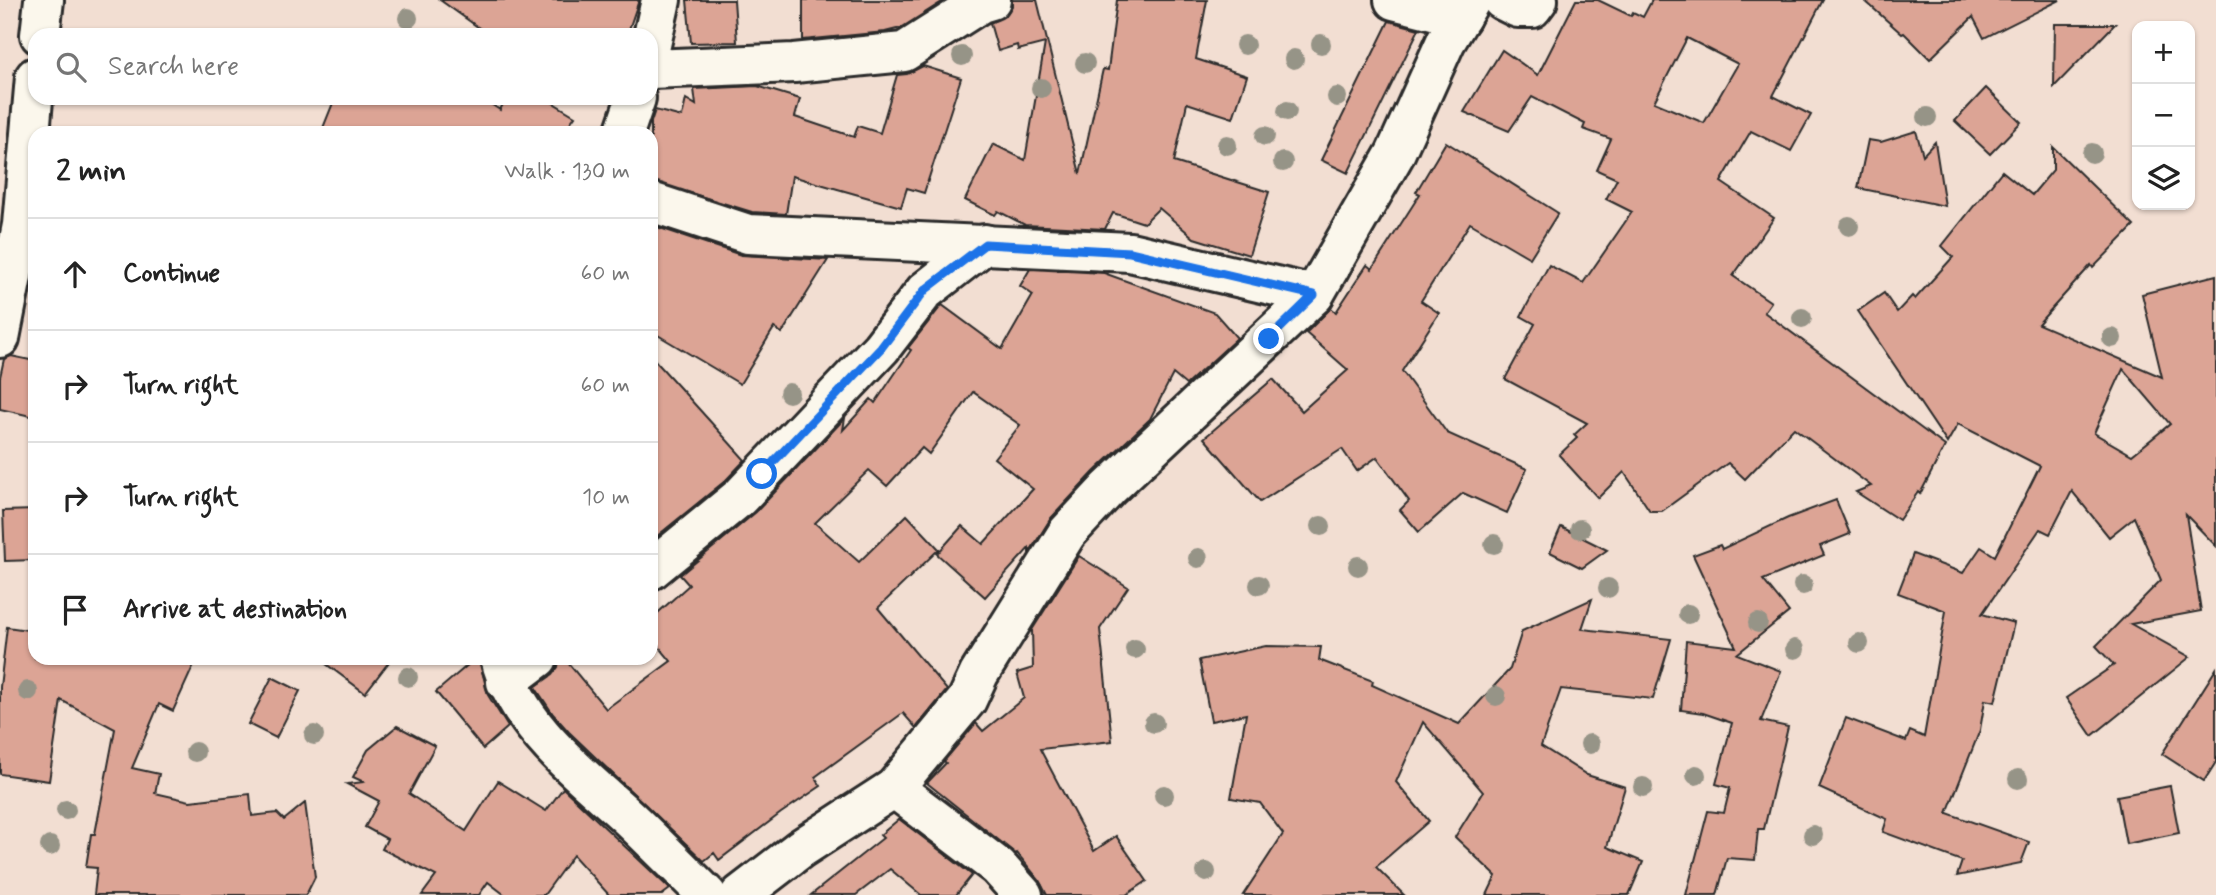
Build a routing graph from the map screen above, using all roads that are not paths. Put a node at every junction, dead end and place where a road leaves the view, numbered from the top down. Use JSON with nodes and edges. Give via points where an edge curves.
{"nodes":[{"id":1,"x":44,"y":0,"type":"edge"},
{"id":2,"x":661,"y":0,"type":"edge"},
{"id":3,"x":991,"y":0,"type":"edge"},
{"id":4,"x":1394,"y":0,"type":"edge"},
{"id":5,"x":1502,"y":0,"type":"edge"},
{"id":6,"x":1538,"y":0,"type":"edge"},
{"id":7,"x":1466,"y":9,"type":"edge"},
{"id":8,"x":41,"y":28,"type":"edge"},
{"id":9,"x":655,"y":28,"type":"edge"},
{"id":10,"x":658,"y":69,"type":"edge"},
{"id":11,"x":33,"y":105,"type":"edge"},
{"id":12,"x":634,"y":105,"type":"edge"},
{"id":13,"x":31,"y":126,"type":"edge"},
{"id":14,"x":626,"y":126,"type":"edge"},
{"id":15,"x":28,"y":157,"type":"edge"},
{"id":16,"x":658,"y":204,"type":"edge"},
{"id":17,"x":985,"y":244,"type":"junction"},
{"id":18,"x":5,"y":289,"type":"edge"},
{"id":19,"x":1314,"y":295,"type":"junction"},
{"id":20,"x":0,"y":338,"type":"edge"},
{"id":21,"x":658,"y":564,"type":"edge"},
{"id":22,"x":503,"y":670,"type":"edge"},
{"id":23,"x":894,"y":788,"type":"junction"},
{"id":24,"x":707,"y":895,"type":"edge"},
{"id":25,"x":740,"y":895,"type":"edge"},
{"id":26,"x":1023,"y":895,"type":"edge"}],
"edges":[{"from":1,"to":8,"type":"street"},
{"from":2,"to":9,"type":"street"},
{"from":3,"to":10,"type":"street","via":[[904,52],[794,63]]},
{"from":4,"to":7,"type":"street"},
{"from":5,"to":6,"type":"street","via":[[1518,8],[1532,8]]},
{"from":7,"to":19,"type":"street","via":[[1395,154]]},
{"from":11,"to":13,"type":"street"},
{"from":12,"to":14,"type":"street"},
{"from":15,"to":18,"type":"street","via":[[22,225]]},
{"from":16,"to":17,"type":"street","via":[[748,234]]},
{"from":17,"to":19,"type":"street","via":[[1130,252]]},
{"from":17,"to":21,"type":"street","via":[[925,290],[881,348],[740,497]]},
{"from":18,"to":20,"type":"street"},
{"from":19,"to":23,"type":"street","via":[[1067,533],[967,700]]},
{"from":22,"to":24,"type":"street","via":[[550,747]]},
{"from":23,"to":25,"type":"street","via":[[800,849]]},
{"from":23,"to":26,"type":"street","via":[[998,867]]}]}
